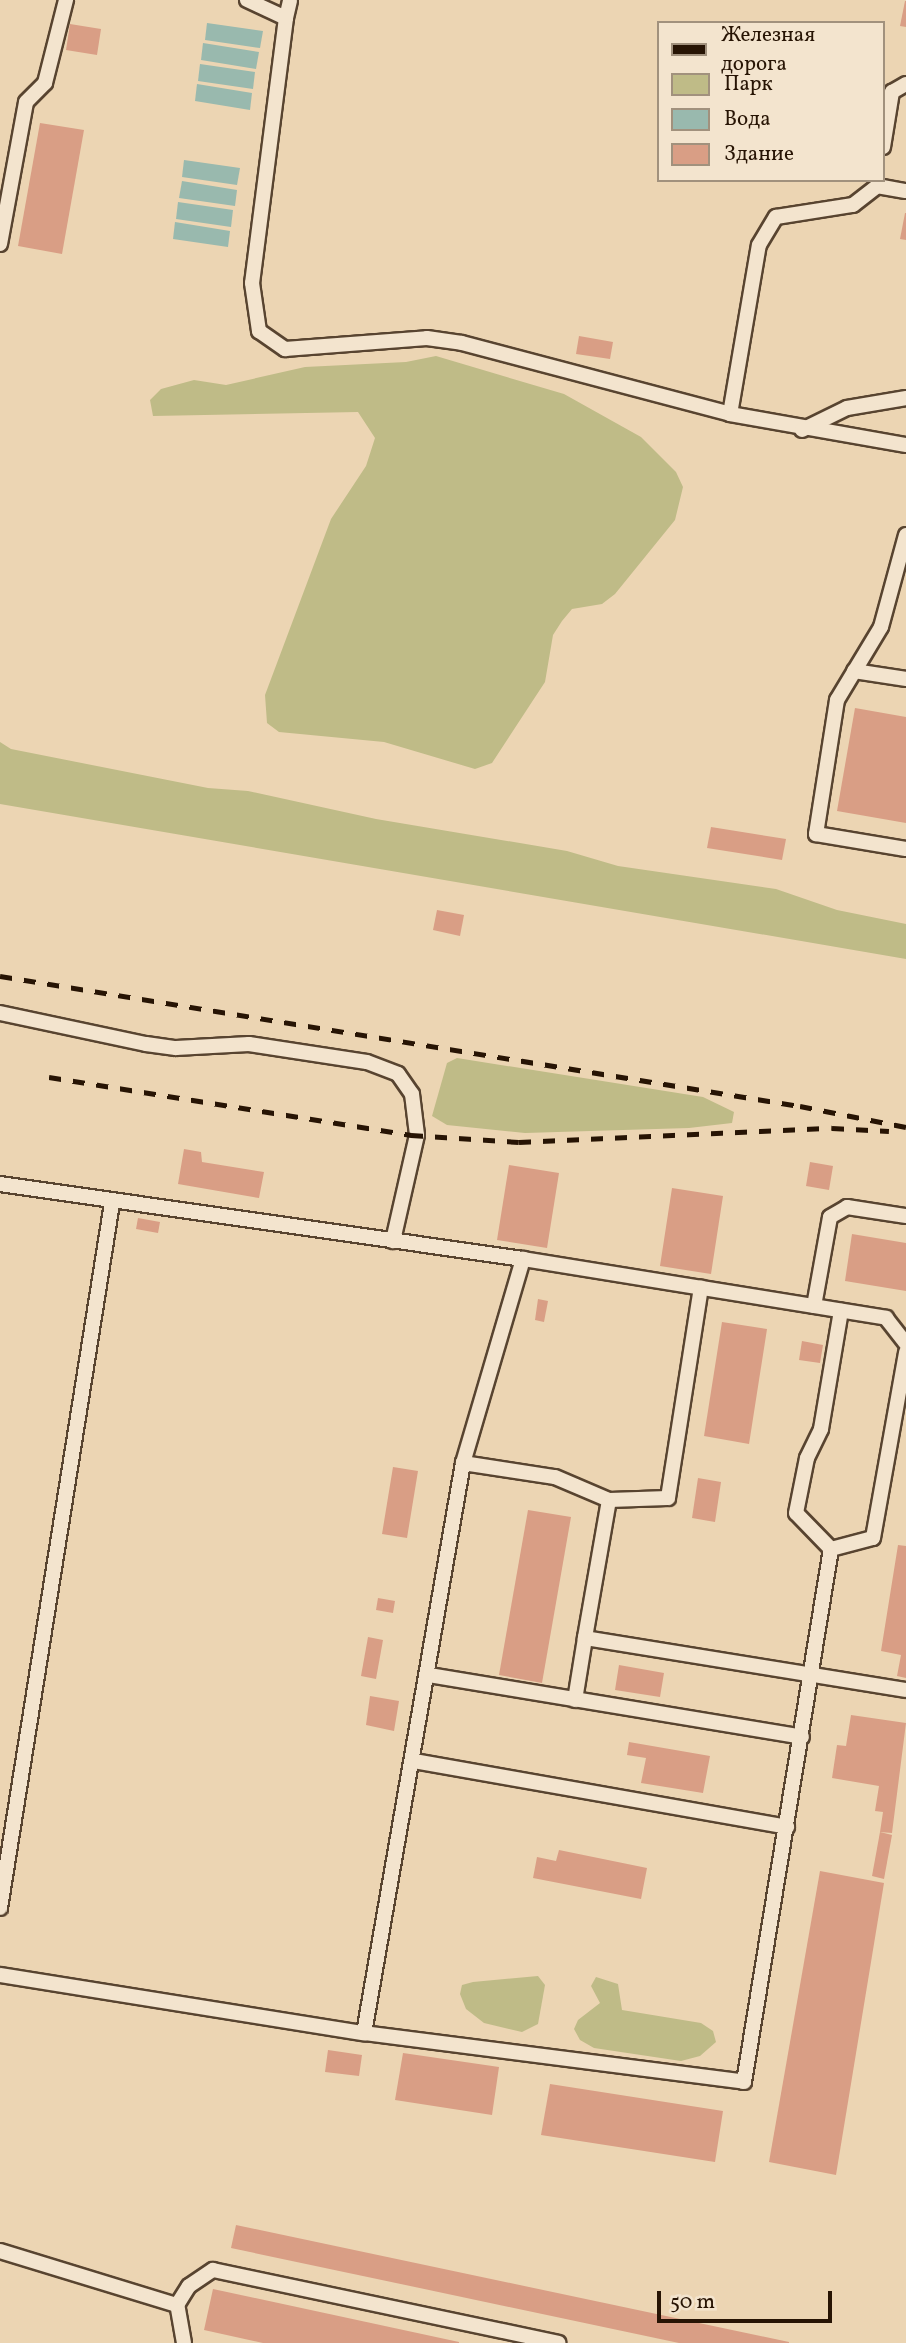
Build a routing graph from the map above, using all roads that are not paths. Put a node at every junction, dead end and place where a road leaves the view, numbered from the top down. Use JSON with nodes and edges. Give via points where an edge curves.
{"nodes":[{"id":1,"x":66,"y":0,"type":"edge"},
{"id":2,"x":247,"y":0,"type":"edge"},
{"id":3,"x":290,"y":0,"type":"edge"},
{"id":4,"x":286,"y":18,"type":"junction"},
{"id":5,"x":906,"y":85,"type":"edge"},
{"id":6,"x":885,"y":135,"type":"edge"},
{"id":7,"x":877,"y":183,"type":"edge"},
{"id":8,"x":906,"y":191,"type":"edge"},
{"id":9,"x":0,"y":244,"type":"edge"},
{"id":10,"x":906,"y":398,"type":"edge"},
{"id":11,"x":730,"y":414,"type":"junction"},
{"id":12,"x":802,"y":430,"type":"junction"},
{"id":13,"x":906,"y":445,"type":"edge"},
{"id":14,"x":906,"y":535,"type":"edge"},
{"id":15,"x":854,"y":671,"type":"junction"},
{"id":16,"x":906,"y":680,"type":"edge"},
{"id":17,"x":906,"y":849,"type":"edge"},
{"id":18,"x":0,"y":1013,"type":"edge"},
{"id":19,"x":0,"y":1184,"type":"edge"},
{"id":20,"x":112,"y":1203,"type":"junction"},
{"id":21,"x":906,"y":1216,"type":"edge"},
{"id":22,"x":393,"y":1241,"type":"junction"},
{"id":23,"x":523,"y":1259,"type":"junction"},
{"id":24,"x":701,"y":1288,"type":"junction"},
{"id":25,"x":814,"y":1306,"type":"junction"},
{"id":26,"x":841,"y":1311,"type":"junction"},
{"id":27,"x":906,"y":1343,"type":"edge"},
{"id":28,"x":906,"y":1352,"type":"edge"},
{"id":29,"x":463,"y":1463,"type":"junction"},
{"id":30,"x":609,"y":1500,"type":"junction"},
{"id":31,"x":831,"y":1549,"type":"junction"},
{"id":32,"x":585,"y":1638,"type":"junction"},
{"id":33,"x":429,"y":1675,"type":"junction"},
{"id":34,"x":812,"y":1675,"type":"junction"},
{"id":35,"x":906,"y":1690,"type":"edge"},
{"id":36,"x":575,"y":1700,"type":"junction"},
{"id":37,"x":802,"y":1737,"type":"junction"},
{"id":38,"x":414,"y":1761,"type":"junction"},
{"id":39,"x":787,"y":1827,"type":"junction"},
{"id":40,"x":0,"y":1908,"type":"edge"},
{"id":41,"x":0,"y":1975,"type":"edge"},
{"id":42,"x":364,"y":2033,"type":"junction"},
{"id":43,"x":0,"y":2251,"type":"edge"},
{"id":44,"x":177,"y":2305,"type":"junction"},
{"id":45,"x":184,"y":2343,"type":"edge"},
{"id":46,"x":558,"y":2343,"type":"edge"}],
"edges":[{"from":1,"to":9,"type":"lane","via":[[45,83],[26,102]]},
{"from":2,"to":4,"type":"lane"},
{"from":3,"to":4,"type":"lane"},
{"from":4,"to":11,"type":"lane","via":[[253,284],[259,331],[285,349],[427,338],[463,343]]},
{"from":5,"to":6,"type":"lane","via":[[892,92]]},
{"from":7,"to":8,"type":"lane"},
{"from":7,"to":11,"type":"lane","via":[[853,205],[776,217],[759,245]]},
{"from":10,"to":12,"type":"lane","via":[[847,408]]},
{"from":11,"to":12,"type":"lane"},
{"from":12,"to":13,"type":"lane"},
{"from":14,"to":15,"type":"lane","via":[[881,627]]},
{"from":15,"to":16,"type":"lane"},
{"from":15,"to":17,"type":"lane","via":[[837,700],[816,834]]},
{"from":18,"to":22,"type":"lane","via":[[146,1044],[176,1048],[249,1044],[367,1062],[398,1074],[412,1094],[417,1135]]},
{"from":19,"to":20,"type":"lane"},
{"from":20,"to":22,"type":"lane"},
{"from":20,"to":40,"type":"lane"},
{"from":21,"to":25,"type":"lane","via":[[848,1207],[830,1217]]},
{"from":22,"to":23,"type":"lane"},
{"from":23,"to":24,"type":"lane"},
{"from":23,"to":29,"type":"lane"},
{"from":24,"to":25,"type":"lane"},
{"from":24,"to":30,"type":"lane","via":[[668,1499]]},
{"from":25,"to":26,"type":"lane"},
{"from":26,"to":27,"type":"lane","via":[[886,1318]]},
{"from":26,"to":31,"type":"lane","via":[[821,1429],[807,1458],[796,1513]]},
{"from":28,"to":31,"type":"lane","via":[[873,1538]]},
{"from":29,"to":30,"type":"lane","via":[[555,1477]]},
{"from":29,"to":33,"type":"lane"},
{"from":30,"to":32,"type":"lane"},
{"from":31,"to":34,"type":"lane"},
{"from":32,"to":34,"type":"lane"},
{"from":32,"to":36,"type":"lane"},
{"from":33,"to":36,"type":"lane"},
{"from":33,"to":38,"type":"lane"},
{"from":34,"to":35,"type":"lane"},
{"from":34,"to":37,"type":"lane"},
{"from":36,"to":37,"type":"lane"},
{"from":37,"to":39,"type":"lane"},
{"from":38,"to":39,"type":"lane"},
{"from":38,"to":42,"type":"lane"},
{"from":39,"to":42,"type":"lane","via":[[744,2082]]},
{"from":41,"to":42,"type":"lane"},
{"from":43,"to":44,"type":"lane"},
{"from":44,"to":45,"type":"lane"},
{"from":44,"to":46,"type":"lane","via":[[189,2286],[213,2270]]}]}
